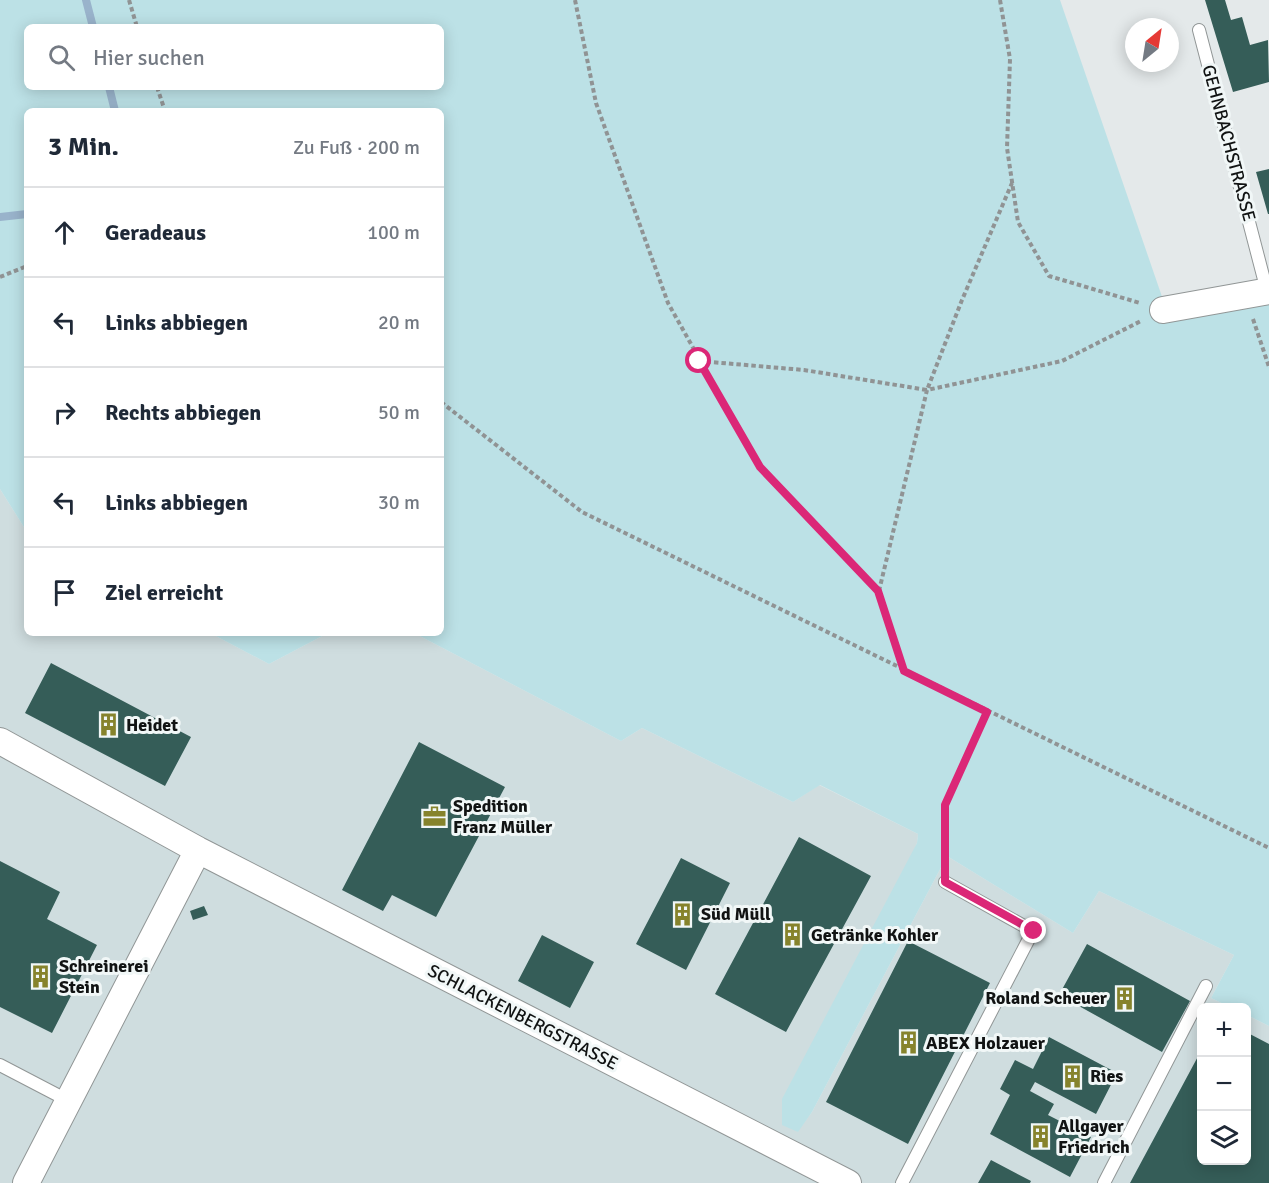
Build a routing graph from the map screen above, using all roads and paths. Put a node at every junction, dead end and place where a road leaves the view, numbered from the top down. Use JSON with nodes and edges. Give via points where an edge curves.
{"nodes":[{"id":1,"x":129,"y":0,"type":"edge"},
{"id":2,"x":575,"y":0,"type":"edge"},
{"id":3,"x":1000,"y":0,"type":"edge"},
{"id":4,"x":137,"y":24,"type":"edge"},
{"id":5,"x":1199,"y":30,"type":"dead end"},
{"id":6,"x":158,"y":90,"type":"edge"},
{"id":7,"x":164,"y":108,"type":"edge"},
{"id":8,"x":1012,"y":183,"type":"junction"},
{"id":9,"x":24,"y":267,"type":"edge"},
{"id":10,"x":0,"y":277,"type":"edge"},
{"id":11,"x":1261,"y":292,"type":"edge"},
{"id":12,"x":1163,"y":310,"type":"junction"},
{"id":13,"x":699,"y":361,"type":"junction"},
{"id":14,"x":1269,"y":367,"type":"edge"},
{"id":15,"x":927,"y":390,"type":"junction"},
{"id":16,"x":444,"y":404,"type":"edge"},
{"id":17,"x":878,"y":591,"type":"junction"},
{"id":18,"x":904,"y":671,"type":"junction"},
{"id":19,"x":987,"y":712,"type":"junction"},
{"id":20,"x":0,"y":741,"type":"edge"},
{"id":21,"x":1269,"y":848,"type":"edge"},
{"id":22,"x":198,"y":850,"type":"junction"},
{"id":23,"x":945,"y":882,"type":"joint"},
{"id":24,"x":1206,"y":986,"type":"dead end"},
{"id":25,"x":0,"y":1065,"type":"edge"},
{"id":26,"x":69,"y":1101,"type":"junction"},
{"id":27,"x":26,"y":1183,"type":"edge"},
{"id":28,"x":848,"y":1183,"type":"edge"},
{"id":29,"x":902,"y":1183,"type":"edge"},
{"id":30,"x":1104,"y":1183,"type":"edge"}],
"edges":[{"from":1,"to":4,"type":"path"},
{"from":2,"to":13,"type":"path","via":[[596,103],[668,303]]},
{"from":3,"to":8,"type":"path","via":[[1010,59],[1007,148]]},
{"from":5,"to":11,"type":"lane","name":"GEHNBACHSTRASSE"},
{"from":6,"to":7,"type":"path"},
{"from":8,"to":12,"type":"path","via":[[1018,222],[1049,276]]},
{"from":8,"to":15,"type":"path"},
{"from":9,"to":10,"type":"path"},
{"from":11,"to":12,"type":"street"},
{"from":11,"to":14,"type":"path","via":[[1257,338]]},
{"from":12,"to":15,"type":"path","via":[[1062,361]]},
{"from":13,"to":15,"type":"path","via":[[804,370]]},
{"from":13,"to":17,"type":"path","via":[[760,467]]},
{"from":15,"to":17,"type":"path"},
{"from":16,"to":18,"type":"path","via":[[582,512]]},
{"from":17,"to":18,"type":"path"},
{"from":18,"to":19,"type":"path"},
{"from":19,"to":21,"type":"path"},
{"from":19,"to":23,"type":"path","via":[[945,805]]},
{"from":20,"to":22,"type":"street","name":"SCHLACKENBERGSTRASSE"},
{"from":22,"to":26,"type":"street"},
{"from":22,"to":28,"type":"street","name":"SCHLACKENBERGSTRASSE"},
{"from":23,"to":29,"type":"lane","via":[[1034,931]]},
{"from":24,"to":30,"type":"lane"},
{"from":25,"to":26,"type":"lane"},
{"from":26,"to":27,"type":"street"}]}
